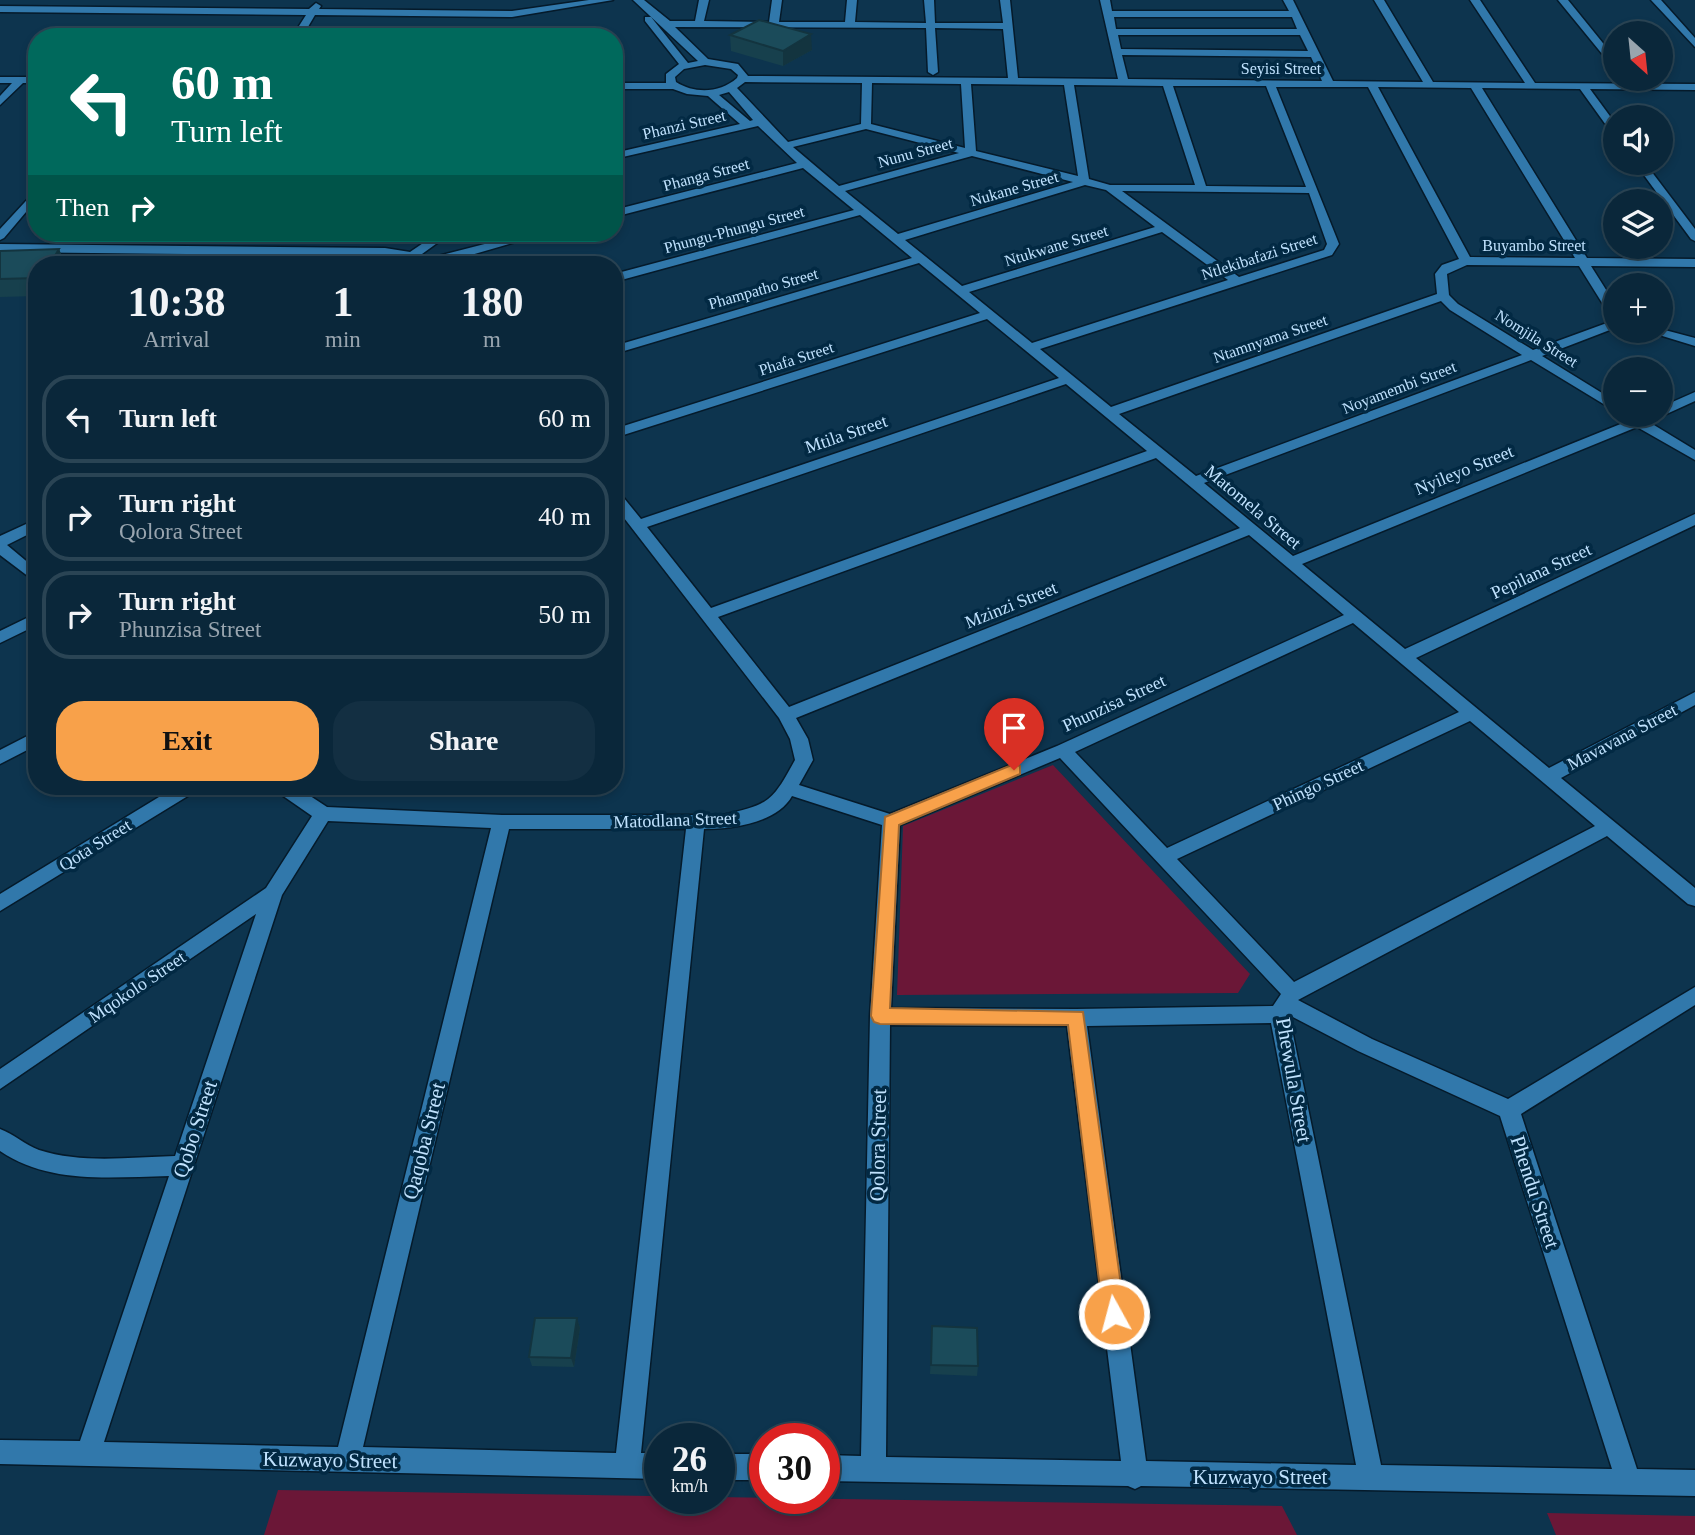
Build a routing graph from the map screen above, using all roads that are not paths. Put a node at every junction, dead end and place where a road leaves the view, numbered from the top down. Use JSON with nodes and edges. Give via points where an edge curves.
{"nodes":[{"id":1,"x":89,"y":0,"type":"edge"},
{"id":2,"x":165,"y":0,"type":"edge"},
{"id":3,"x":243,"y":0,"type":"edge"},
{"id":4,"x":320,"y":0,"type":"edge"},
{"id":5,"x":393,"y":0,"type":"edge"},
{"id":6,"x":473,"y":0,"type":"edge"},
{"id":7,"x":528,"y":0,"type":"edge"},
{"id":8,"x":608,"y":0,"type":"edge"},
{"id":9,"x":704,"y":0,"type":"edge"},
{"id":10,"x":777,"y":0,"type":"edge"},
{"id":11,"x":852,"y":0,"type":"edge"},
{"id":12,"x":929,"y":0,"type":"edge"},
{"id":13,"x":1005,"y":0,"type":"edge"},
{"id":14,"x":1105,"y":0,"type":"edge"},
{"id":15,"x":1288,"y":0,"type":"edge"},
{"id":16,"x":1379,"y":0,"type":"edge"},
{"id":17,"x":1475,"y":0,"type":"edge"},
{"id":18,"x":1563,"y":0,"type":"edge"},
{"id":19,"x":1656,"y":0,"type":"edge"},
{"id":20,"x":641,"y":4,"type":"edge"},
{"id":21,"x":0,"y":9,"type":"edge"},
{"id":22,"x":79,"y":10,"type":"junction"},
{"id":23,"x":155,"y":11,"type":"junction"},
{"id":24,"x":234,"y":11,"type":"junction"},
{"id":25,"x":536,"y":11,"type":"junction"},
{"id":26,"x":313,"y":12,"type":"junction"},
{"id":27,"x":386,"y":13,"type":"junction"},
{"id":28,"x":466,"y":13,"type":"junction"},
{"id":29,"x":1108,"y":14,"type":"junction"},
{"id":30,"x":1295,"y":14,"type":"junction"},
{"id":31,"x":699,"y":23,"type":"junction"},
{"id":32,"x":774,"y":23,"type":"junction"},
{"id":33,"x":667,"y":24,"type":"junction"},
{"id":34,"x":850,"y":24,"type":"junction"},
{"id":35,"x":930,"y":25,"type":"junction"},
{"id":36,"x":1009,"y":26,"type":"junction"},
{"id":37,"x":303,"y":28,"type":"edge"},
{"id":38,"x":1113,"y":32,"type":"junction"},
{"id":39,"x":1303,"y":32,"type":"junction"},
{"id":40,"x":1695,"y":44,"type":"edge"},
{"id":41,"x":1603,"y":49,"type":"edge"},
{"id":42,"x":1117,"y":52,"type":"junction"},
{"id":43,"x":1312,"y":54,"type":"junction"},
{"id":44,"x":705,"y":62,"type":"junction"},
{"id":45,"x":685,"y":65,"type":"junction"},
{"id":46,"x":933,"y":72,"type":"dead end"},
{"id":47,"x":741,"y":75,"type":"junction"},
{"id":48,"x":623,"y":78,"type":"edge"},
{"id":49,"x":867,"y":79,"type":"junction"},
{"id":50,"x":0,"y":80,"type":"edge"},
{"id":51,"x":20,"y":80,"type":"junction"},
{"id":52,"x":28,"y":80,"type":"edge"},
{"id":53,"x":966,"y":80,"type":"junction"},
{"id":54,"x":1013,"y":80,"type":"junction"},
{"id":55,"x":672,"y":81,"type":"junction"},
{"id":56,"x":1068,"y":82,"type":"junction"},
{"id":57,"x":1124,"y":83,"type":"junction"},
{"id":58,"x":1167,"y":83,"type":"junction"},
{"id":59,"x":1270,"y":83,"type":"junction"},
{"id":60,"x":1328,"y":84,"type":"junction"},
{"id":61,"x":1371,"y":84,"type":"junction"},
{"id":62,"x":1429,"y":84,"type":"junction"},
{"id":63,"x":1474,"y":84,"type":"junction"},
{"id":64,"x":1603,"y":84,"type":"edge"},
{"id":65,"x":623,"y":85,"type":"edge"},
{"id":66,"x":1532,"y":85,"type":"junction"},
{"id":67,"x":1582,"y":85,"type":"junction"},
{"id":68,"x":1673,"y":85,"type":"edge"},
{"id":69,"x":1695,"y":87,"type":"edge"},
{"id":70,"x":731,"y":88,"type":"junction"},
{"id":71,"x":709,"y":92,"type":"junction"},
{"id":72,"x":0,"y":102,"type":"edge"},
{"id":73,"x":1603,"y":114,"type":"edge"},
{"id":74,"x":754,"y":124,"type":"junction"},
{"id":75,"x":866,"y":126,"type":"junction"},
{"id":76,"x":784,"y":146,"type":"junction"},
{"id":77,"x":623,"y":152,"type":"edge"},
{"id":78,"x":971,"y":153,"type":"junction"},
{"id":79,"x":805,"y":164,"type":"junction"},
{"id":80,"x":1649,"y":175,"type":"edge"},
{"id":81,"x":1084,"y":182,"type":"junction"},
{"id":82,"x":1110,"y":188,"type":"junction"},
{"id":83,"x":836,"y":190,"type":"junction"},
{"id":84,"x":1202,"y":190,"type":"junction"},
{"id":85,"x":1313,"y":190,"type":"junction"},
{"id":86,"x":28,"y":203,"type":"edge"},
{"id":87,"x":862,"y":211,"type":"junction"},
{"id":88,"x":623,"y":212,"type":"edge"},
{"id":89,"x":1163,"y":228,"type":"junction"},
{"id":90,"x":0,"y":236,"type":"edge"},
{"id":91,"x":1695,"y":237,"type":"edge"},
{"id":92,"x":895,"y":239,"type":"junction"},
{"id":93,"x":113,"y":242,"type":"edge"},
{"id":94,"x":235,"y":242,"type":"edge"},
{"id":95,"x":432,"y":242,"type":"edge"},
{"id":96,"x":509,"y":242,"type":"edge"},
{"id":97,"x":0,"y":248,"type":"edge"},
{"id":98,"x":107,"y":250,"type":"junction"},
{"id":99,"x":230,"y":250,"type":"junction"},
{"id":100,"x":413,"y":255,"type":"joint"},
{"id":101,"x":458,"y":256,"type":"edge"},
{"id":102,"x":921,"y":259,"type":"junction"},
{"id":103,"x":1580,"y":260,"type":"junction"},
{"id":104,"x":1466,"y":261,"type":"junction"},
{"id":105,"x":1695,"y":264,"type":"edge"},
{"id":106,"x":623,"y":276,"type":"edge"},
{"id":107,"x":1237,"y":281,"type":"junction"},
{"id":108,"x":959,"y":291,"type":"junction"},
{"id":109,"x":1603,"y":295,"type":"edge"},
{"id":110,"x":1443,"y":296,"type":"junction"},
{"id":111,"x":988,"y":314,"type":"junction"},
{"id":112,"x":1603,"y":329,"type":"edge"},
{"id":113,"x":1673,"y":336,"type":"edge"},
{"id":114,"x":1695,"y":342,"type":"edge"},
{"id":115,"x":623,"y":346,"type":"edge"},
{"id":116,"x":1028,"y":349,"type":"junction"},
{"id":117,"x":1533,"y":355,"type":"junction"},
{"id":118,"x":1066,"y":380,"type":"junction"},
{"id":119,"x":1695,"y":397,"type":"edge"},
{"id":120,"x":1603,"y":399,"type":"edge"},
{"id":121,"x":1673,"y":407,"type":"edge"},
{"id":122,"x":1108,"y":413,"type":"junction"},
{"id":123,"x":1612,"y":427,"type":"edge"},
{"id":124,"x":1648,"y":427,"type":"edge"},
{"id":125,"x":623,"y":431,"type":"edge"},
{"id":126,"x":1155,"y":453,"type":"junction"},
{"id":127,"x":1695,"y":456,"type":"edge"},
{"id":128,"x":1194,"y":482,"type":"junction"},
{"id":129,"x":623,"y":506,"type":"edge"},
{"id":130,"x":1695,"y":519,"type":"edge"},
{"id":131,"x":638,"y":525,"type":"junction"},
{"id":132,"x":28,"y":529,"type":"edge"},
{"id":133,"x":1249,"y":530,"type":"junction"},
{"id":134,"x":0,"y":544,"type":"edge"},
{"id":135,"x":1290,"y":563,"type":"junction"},
{"id":136,"x":28,"y":570,"type":"edge"},
{"id":137,"x":706,"y":616,"type":"junction"},
{"id":138,"x":1353,"y":617,"type":"junction"},
{"id":139,"x":28,"y":623,"type":"edge"},
{"id":140,"x":0,"y":638,"type":"edge"},
{"id":141,"x":1403,"y":657,"type":"junction"},
{"id":142,"x":1695,"y":698,"type":"edge"},
{"id":143,"x":1470,"y":714,"type":"junction"},
{"id":144,"x":786,"y":715,"type":"junction"},
{"id":145,"x":28,"y":742,"type":"edge"},
{"id":146,"x":1063,"y":750,"type":"junction"},
{"id":147,"x":0,"y":758,"type":"edge"},
{"id":148,"x":1549,"y":776,"type":"junction"},
{"id":149,"x":790,"y":789,"type":"junction"},
{"id":150,"x":175,"y":795,"type":"edge"},
{"id":151,"x":295,"y":795,"type":"edge"},
{"id":152,"x":323,"y":814,"type":"junction"},
{"id":153,"x":891,"y":821,"type":"junction"},
{"id":154,"x":502,"y":822,"type":"junction"},
{"id":155,"x":696,"y":822,"type":"junction"},
{"id":156,"x":1607,"y":828,"type":"junction"},
{"id":157,"x":1167,"y":856,"type":"junction"},
{"id":158,"x":273,"y":893,"type":"junction"},
{"id":159,"x":1695,"y":900,"type":"edge"},
{"id":160,"x":0,"y":903,"type":"edge"},
{"id":161,"x":1695,"y":995,"type":"edge"},
{"id":162,"x":1285,"y":1003,"type":"junction"},
{"id":163,"x":880,"y":1016,"type":"junction"},
{"id":164,"x":1076,"y":1018,"type":"junction"},
{"id":165,"x":0,"y":1080,"type":"edge"},
{"id":166,"x":1508,"y":1110,"type":"junction"},
{"id":167,"x":0,"y":1139,"type":"edge"},
{"id":168,"x":183,"y":1166,"type":"junction"},
{"id":169,"x":0,"y":1452,"type":"edge"},
{"id":170,"x":88,"y":1454,"type":"junction"},
{"id":171,"x":347,"y":1460,"type":"junction"},
{"id":172,"x":627,"y":1465,"type":"junction"},
{"id":173,"x":644,"y":1466,"type":"edge"},
{"id":174,"x":840,"y":1468,"type":"edge"},
{"id":175,"x":873,"y":1469,"type":"junction"},
{"id":176,"x":1135,"y":1476,"type":"junction"},
{"id":177,"x":1371,"y":1478,"type":"junction"},
{"id":178,"x":1629,"y":1482,"type":"junction"},
{"id":179,"x":1695,"y":1483,"type":"edge"}],
"edges":[{"from":1,"to":22,"type":"street"},
{"from":2,"to":23,"type":"street"},
{"from":3,"to":24,"type":"street"},
{"from":4,"to":26,"type":"street"},
{"from":5,"to":27,"type":"street"},
{"from":6,"to":28,"type":"street"},
{"from":7,"to":25,"type":"street"},
{"from":8,"to":25,"type":"street"},
{"from":9,"to":31,"type":"street"},
{"from":10,"to":32,"type":"street"},
{"from":11,"to":34,"type":"street"},
{"from":12,"to":35,"type":"street"},
{"from":13,"to":36,"type":"street"},
{"from":14,"to":29,"type":"street"},
{"from":15,"to":30,"type":"street"},
{"from":16,"to":62,"type":"street"},
{"from":17,"to":66,"type":"street"},
{"from":18,"to":41,"type":"street"},
{"from":19,"to":40,"type":"street"},
{"from":20,"to":33,"type":"street"},
{"from":20,"to":45,"type":"street"},
{"from":21,"to":22,"type":"street"},
{"from":22,"to":23,"type":"street"},
{"from":23,"to":24,"type":"street"},
{"from":24,"to":26,"type":"street"},
{"from":25,"to":28,"type":"street"},
{"from":26,"to":27,"type":"street"},
{"from":26,"to":37,"type":"street"},
{"from":27,"to":28,"type":"street"},
{"from":29,"to":30,"type":"street"},
{"from":29,"to":38,"type":"street"},
{"from":30,"to":39,"type":"street"},
{"from":31,"to":32,"type":"street"},
{"from":31,"to":33,"type":"street"},
{"from":32,"to":34,"type":"street"},
{"from":33,"to":44,"type":"street"},
{"from":34,"to":35,"type":"street"},
{"from":35,"to":36,"type":"street"},
{"from":35,"to":46,"type":"street"},
{"from":36,"to":54,"type":"street"},
{"from":38,"to":39,"type":"street"},
{"from":38,"to":42,"type":"street"},
{"from":39,"to":43,"type":"street"},
{"from":42,"to":43,"type":"street"},
{"from":42,"to":57,"type":"street"},
{"from":43,"to":60,"type":"street"},
{"from":44,"to":45,"type":"street"},
{"from":44,"to":47,"type":"street","name":"Seyisi Street","via":[[725,64]]},
{"from":45,"to":55,"type":"street"},
{"from":47,"to":49,"type":"street","name":"Seyisi Street"},
{"from":47,"to":70,"type":"street"},
{"from":48,"to":55,"type":"street"},
{"from":49,"to":53,"type":"street","name":"Seyisi Street"},
{"from":49,"to":75,"type":"street"},
{"from":50,"to":51,"type":"street"},
{"from":51,"to":52,"type":"street"},
{"from":51,"to":72,"type":"street"},
{"from":53,"to":54,"type":"street","name":"Seyisi Street"},
{"from":53,"to":78,"type":"street","name":"Nunu Street"},
{"from":54,"to":56,"type":"street","name":"Seyisi Street"},
{"from":55,"to":65,"type":"street"},
{"from":55,"to":71,"type":"street","via":[[685,90]]},
{"from":56,"to":57,"type":"street","name":"Seyisi Street"},
{"from":56,"to":81,"type":"street","name":"Nukane Street"},
{"from":57,"to":58,"type":"street","name":"Seyisi Street"},
{"from":58,"to":59,"type":"street","name":"Seyisi Street"},
{"from":58,"to":84,"type":"street"},
{"from":59,"to":60,"type":"street","name":"Seyisi Street"},
{"from":59,"to":85,"type":"street","name":"Ntlekibafazi Street"},
{"from":60,"to":61,"type":"street","name":"Seyisi Street"},
{"from":61,"to":62,"type":"street","name":"Seyisi Street"},
{"from":61,"to":104,"type":"street"},
{"from":62,"to":63,"type":"street","name":"Seyisi Street"},
{"from":63,"to":66,"type":"street","name":"Seyisi Street"},
{"from":63,"to":103,"type":"street"},
{"from":64,"to":67,"type":"street","name":"Seyisi Street"},
{"from":66,"to":67,"type":"street","name":"Seyisi Street"},
{"from":67,"to":73,"type":"street"},
{"from":68,"to":69,"type":"street","name":"Seyisi Street"},
{"from":70,"to":71,"type":"street"},
{"from":70,"to":74,"type":"street","name":"Matomela Street"},
{"from":71,"to":74,"type":"street","name":"Matomela Street"},
{"from":74,"to":76,"type":"street","name":"Matomela Street"},
{"from":74,"to":77,"type":"street","name":"Phanzi Street"},
{"from":75,"to":76,"type":"street"},
{"from":75,"to":78,"type":"street"},
{"from":76,"to":79,"type":"street","name":"Matomela Street"},
{"from":78,"to":81,"type":"street"},
{"from":78,"to":83,"type":"street","name":"Nunu Street"},
{"from":79,"to":83,"type":"street","name":"Matomela Street"},
{"from":79,"to":88,"type":"street","name":"Phanga Street"},
{"from":80,"to":91,"type":"street"},
{"from":81,"to":82,"type":"street"},
{"from":81,"to":92,"type":"street","name":"Nukane Street"},
{"from":82,"to":84,"type":"street"},
{"from":82,"to":89,"type":"street"},
{"from":83,"to":87,"type":"street","name":"Matomela Street"},
{"from":84,"to":85,"type":"street"},
{"from":85,"to":107,"type":"street","name":"Ntlekibafazi Street","via":[[1332,236],[1328,251]]},
{"from":86,"to":90,"type":"street"},
{"from":87,"to":92,"type":"street","name":"Matomela Street"},
{"from":87,"to":106,"type":"street","name":"Phungu-Phungu Street"},
{"from":89,"to":107,"type":"street"},
{"from":89,"to":108,"type":"street","name":"Ntukwane Street"},
{"from":92,"to":102,"type":"street","name":"Matomela Street"},
{"from":93,"to":98,"type":"street"},
{"from":94,"to":99,"type":"street"},
{"from":95,"to":100,"type":"street"},
{"from":96,"to":101,"type":"street"},
{"from":97,"to":98,"type":"street"},
{"from":98,"to":99,"type":"street"},
{"from":99,"to":100,"type":"street","via":[[345,246]]},
{"from":102,"to":108,"type":"street","name":"Matomela Street"},
{"from":102,"to":115,"type":"street","name":"Phampatho Street"},
{"from":103,"to":104,"type":"street","name":"Buyambo Street"},
{"from":103,"to":105,"type":"street","name":"Buyambo Street"},
{"from":103,"to":109,"type":"street"},
{"from":104,"to":110,"type":"street","name":"Buyambo Street","via":[[1441,274]]},
{"from":107,"to":116,"type":"street","name":"Ntlekibafazi Street"},
{"from":108,"to":111,"type":"street","name":"Matomela Street"},
{"from":110,"to":117,"type":"street","name":"Nomjila Street"},
{"from":110,"to":122,"type":"street","name":"Ntamnyama Street"},
{"from":111,"to":116,"type":"street","name":"Matomela Street"},
{"from":111,"to":125,"type":"street","name":"Phafa Street"},
{"from":112,"to":117,"type":"street","name":"Noyamembi Street"},
{"from":113,"to":114,"type":"street"},
{"from":116,"to":118,"type":"street","name":"Matomela Street"},
{"from":117,"to":120,"type":"street","name":"Nomjila Street"},
{"from":117,"to":128,"type":"street","name":"Noyamembi Street"},
{"from":118,"to":122,"type":"street","name":"Matomela Street"},
{"from":118,"to":131,"type":"street","name":"Mtila Street"},
{"from":119,"to":121,"type":"street"},
{"from":122,"to":126,"type":"street","name":"Matomela Street"},
{"from":123,"to":135,"type":"street","name":"Nyileyo Street"},
{"from":124,"to":127,"type":"street"},
{"from":126,"to":128,"type":"street","name":"Matomela Street"},
{"from":126,"to":137,"type":"street"},
{"from":128,"to":133,"type":"street","name":"Matomela Street"},
{"from":129,"to":131,"type":"street","name":"Matodlana Street"},
{"from":130,"to":141,"type":"street","name":"Pepilana Street"},
{"from":131,"to":137,"type":"street","name":"Matodlana Street"},
{"from":132,"to":134,"type":"street"},
{"from":133,"to":135,"type":"street","name":"Matomela Street"},
{"from":133,"to":144,"type":"street","name":"Mzinzi Street"},
{"from":134,"to":136,"type":"street"},
{"from":135,"to":138,"type":"street","name":"Matomela Street"},
{"from":137,"to":144,"type":"street","name":"Matodlana Street"},
{"from":138,"to":141,"type":"street","name":"Matomela Street"},
{"from":138,"to":146,"type":"street","name":"Phunzisa Street"},
{"from":139,"to":140,"type":"street"},
{"from":141,"to":143,"type":"street","name":"Matomela Street"},
{"from":142,"to":148,"type":"street","name":"Mavavana Street"},
{"from":143,"to":148,"type":"street","name":"Matomela Street"},
{"from":143,"to":157,"type":"street","name":"Phingo Street"},
{"from":144,"to":149,"type":"street","name":"Matodlana Street","via":[[799,738],[804,760]]},
{"from":145,"to":147,"type":"street"},
{"from":146,"to":153,"type":"street","name":"Phunzisa Street"},
{"from":146,"to":157,"type":"street"},
{"from":148,"to":156,"type":"street","name":"Matomela Street"},
{"from":149,"to":153,"type":"street"},
{"from":149,"to":155,"type":"street","name":"Matodlana Street","via":[[760,813],[723,822]]},
{"from":150,"to":160,"type":"street","name":"Qota Street"},
{"from":151,"to":152,"type":"street"},
{"from":152,"to":154,"type":"street","name":"Matodlana Street"},
{"from":152,"to":158,"type":"street","name":"Qobo Street"},
{"from":153,"to":163,"type":"street","name":"Qolora Street"},
{"from":154,"to":155,"type":"street","name":"Matodlana Street"},
{"from":154,"to":171,"type":"street","name":"Qaqoba Street"},
{"from":155,"to":172,"type":"street"},
{"from":156,"to":159,"type":"street","name":"Matomela Street"},
{"from":156,"to":162,"type":"street","name":"Phewula Street"},
{"from":157,"to":162,"type":"street"},
{"from":158,"to":165,"type":"street","name":"Mqokolo Street"},
{"from":158,"to":168,"type":"street","name":"Qobo Street"},
{"from":161,"to":166,"type":"street"},
{"from":162,"to":164,"type":"street"},
{"from":162,"to":166,"type":"street"},
{"from":162,"to":177,"type":"street","name":"Phewula Street"},
{"from":163,"to":164,"type":"street"},
{"from":163,"to":175,"type":"street","name":"Qolora Street"},
{"from":164,"to":176,"type":"street"},
{"from":166,"to":178,"type":"street","name":"Phendu Street"},
{"from":167,"to":168,"type":"street","via":[[50,1163]]},
{"from":168,"to":170,"type":"street","name":"Qobo Street"},
{"from":169,"to":170,"type":"street","name":"Kuzwayo Street"},
{"from":170,"to":171,"type":"street","name":"Kuzwayo Street"},
{"from":171,"to":172,"type":"street","name":"Kuzwayo Street"},
{"from":172,"to":173,"type":"street","name":"Kuzwayo Street"},
{"from":174,"to":175,"type":"street","name":"Kuzwayo Street"},
{"from":175,"to":176,"type":"street","name":"Kuzwayo Street"},
{"from":176,"to":177,"type":"street","name":"Kuzwayo Street"},
{"from":177,"to":178,"type":"street","name":"Kuzwayo Street"},
{"from":178,"to":179,"type":"street","name":"Kuzwayo Street"}]}
